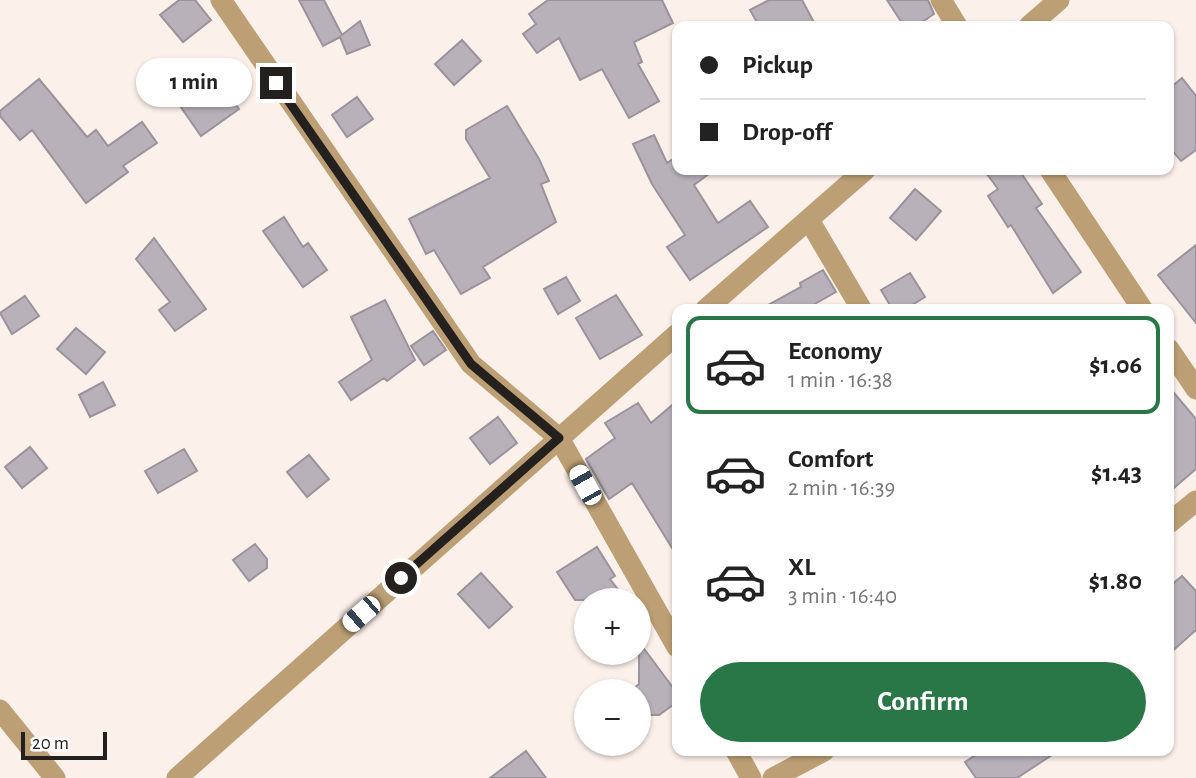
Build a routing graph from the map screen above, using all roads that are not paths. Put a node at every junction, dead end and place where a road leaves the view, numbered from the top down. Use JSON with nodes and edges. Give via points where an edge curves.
{"nodes":[{"id":1,"x":221,"y":0,"type":"edge"},
{"id":2,"x":941,"y":0,"type":"edge"},
{"id":3,"x":1059,"y":0,"type":"edge"},
{"id":4,"x":954,"y":21,"type":"edge"},
{"id":5,"x":1035,"y":21,"type":"edge"},
{"id":6,"x":859,"y":175,"type":"edge"},
{"id":7,"x":1053,"y":175,"type":"edge"},
{"id":8,"x":808,"y":220,"type":"junction"},
{"id":9,"x":712,"y":304,"type":"edge"},
{"id":10,"x":858,"y":304,"type":"edge"},
{"id":11,"x":1139,"y":304,"type":"edge"},
{"id":12,"x":672,"y":338,"type":"edge"},
{"id":13,"x":1174,"y":356,"type":"edge"},
{"id":14,"x":1196,"y":389,"type":"edge"},
{"id":15,"x":559,"y":438,"type":"junction"},
{"id":16,"x":1196,"y":500,"type":"edge"},
{"id":17,"x":1174,"y":519,"type":"edge"},
{"id":18,"x":672,"y":639,"type":"edge"},
{"id":19,"x":0,"y":710,"type":"edge"},
{"id":20,"x":739,"y":756,"type":"edge"},
{"id":21,"x":815,"y":756,"type":"edge"},
{"id":22,"x":55,"y":778,"type":"edge"},
{"id":23,"x":177,"y":778,"type":"edge"},
{"id":24,"x":751,"y":778,"type":"edge"},
{"id":25,"x":773,"y":778,"type":"edge"}],
"edges":[{"from":1,"to":15,"type":"street","via":[[471,364]]},
{"from":2,"to":4,"type":"street"},
{"from":3,"to":5,"type":"street"},
{"from":6,"to":8,"type":"street"},
{"from":7,"to":11,"type":"street"},
{"from":8,"to":9,"type":"street"},
{"from":8,"to":10,"type":"street"},
{"from":12,"to":15,"type":"street"},
{"from":13,"to":14,"type":"street"},
{"from":15,"to":18,"type":"street"},
{"from":15,"to":23,"type":"street"},
{"from":16,"to":17,"type":"street"},
{"from":19,"to":22,"type":"street"},
{"from":20,"to":24,"type":"street"},
{"from":21,"to":25,"type":"street"}]}
